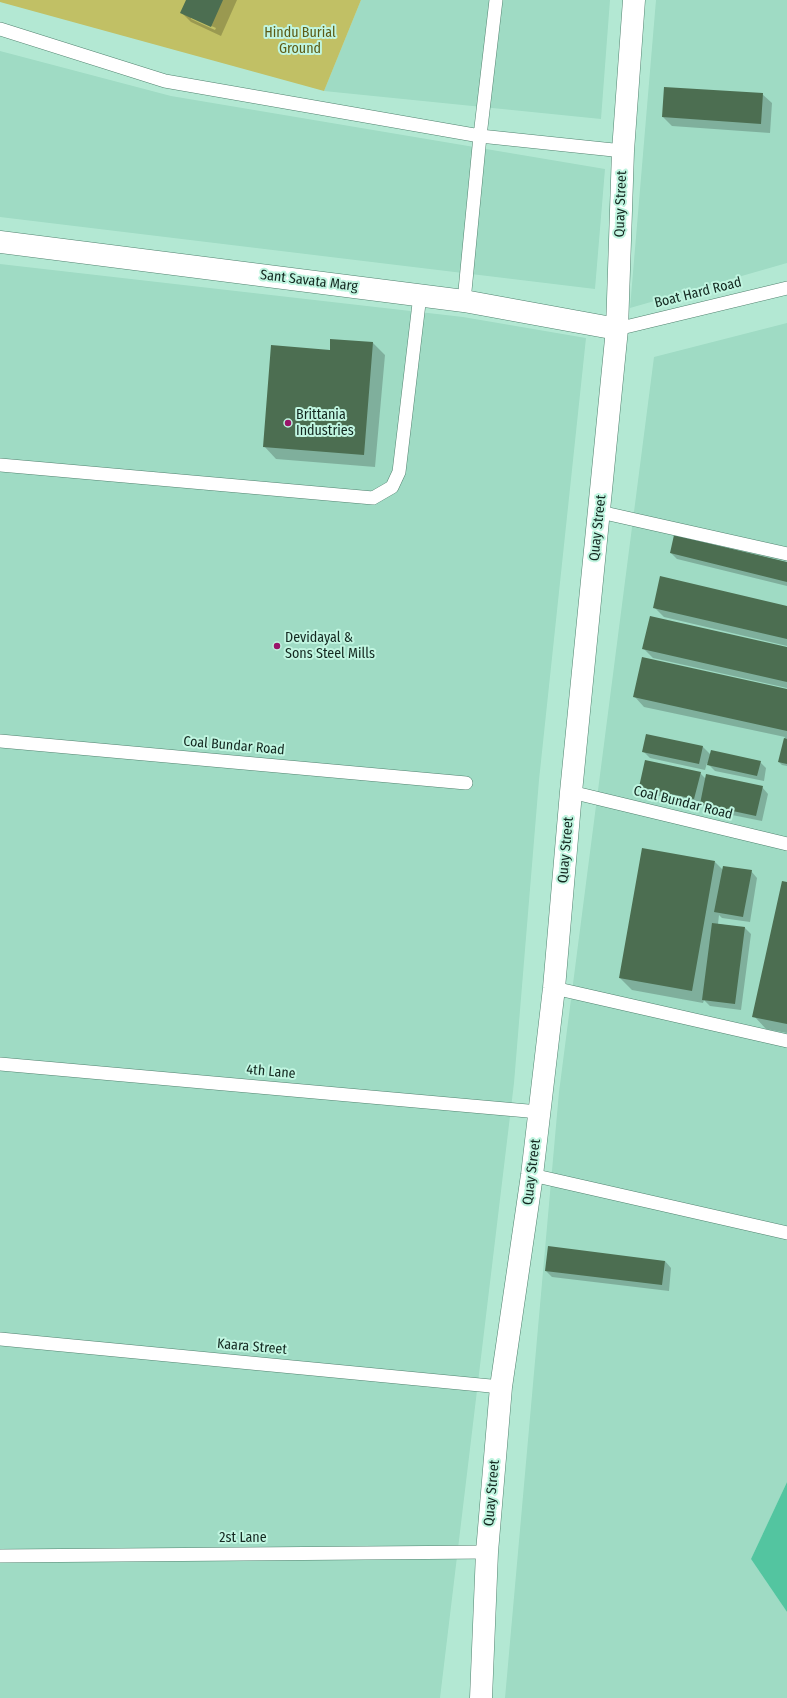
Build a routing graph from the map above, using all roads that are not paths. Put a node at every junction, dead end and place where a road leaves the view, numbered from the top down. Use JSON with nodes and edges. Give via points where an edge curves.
{"nodes":[{"id":1,"x":496,"y":0,"type":"edge"},
{"id":2,"x":634,"y":0,"type":"edge"},
{"id":3,"x":0,"y":29,"type":"edge"},
{"id":4,"x":480,"y":136,"type":"junction"},
{"id":5,"x":623,"y":151,"type":"junction"},
{"id":6,"x":0,"y":242,"type":"edge"},
{"id":7,"x":787,"y":288,"type":"edge"},
{"id":8,"x":420,"y":295,"type":"junction"},
{"id":9,"x":464,"y":301,"type":"junction"},
{"id":10,"x":617,"y":329,"type":"junction"},
{"id":11,"x":0,"y":466,"type":"edge"},
{"id":12,"x":600,"y":512,"type":"junction"},
{"id":13,"x":787,"y":554,"type":"edge"},
{"id":14,"x":0,"y":741,"type":"edge"},
{"id":15,"x":466,"y":783,"type":"dead end"},
{"id":16,"x":571,"y":792,"type":"junction"},
{"id":17,"x":787,"y":844,"type":"edge"},
{"id":18,"x":554,"y":988,"type":"junction"},
{"id":19,"x":787,"y":1041,"type":"edge"},
{"id":20,"x":0,"y":1064,"type":"edge"},
{"id":21,"x":539,"y":1112,"type":"junction"},
{"id":22,"x":532,"y":1175,"type":"junction"},
{"id":23,"x":787,"y":1233,"type":"edge"},
{"id":24,"x":0,"y":1339,"type":"edge"},
{"id":25,"x":501,"y":1387,"type":"junction"},
{"id":26,"x":487,"y":1552,"type":"junction"},
{"id":27,"x":0,"y":1556,"type":"edge"},
{"id":28,"x":481,"y":1698,"type":"edge"}],
"edges":[{"from":1,"to":4,"type":"lane"},
{"from":2,"to":5,"type":"street","name":"Quay Street"},
{"from":3,"to":4,"type":"lane","via":[[165,81]]},
{"from":4,"to":5,"type":"lane"},
{"from":4,"to":9,"type":"lane"},
{"from":5,"to":10,"type":"street","name":"Quay Street"},
{"from":6,"to":8,"type":"street","name":"Sant Savata Marg"},
{"from":7,"to":10,"type":"lane","name":"Boat Hard Road"},
{"from":8,"to":9,"type":"street","name":"Sant Savata Marg"},
{"from":8,"to":11,"type":"lane","via":[[399,472],[392,487],[373,498]]},
{"from":9,"to":10,"type":"street","name":"Sant Savata Marg"},
{"from":10,"to":12,"type":"street","name":"Quay Street"},
{"from":12,"to":13,"type":"lane"},
{"from":12,"to":16,"type":"street","name":"Quay Street"},
{"from":14,"to":15,"type":"lane","name":"Coal Bundar Road"},
{"from":16,"to":17,"type":"lane","name":"Coal Bundar Road"},
{"from":16,"to":18,"type":"street","name":"Quay Street"},
{"from":18,"to":19,"type":"lane"},
{"from":18,"to":21,"type":"street","name":"Quay Street"},
{"from":20,"to":21,"type":"lane","name":"4th Lane"},
{"from":21,"to":22,"type":"street","name":"Quay Street"},
{"from":22,"to":23,"type":"lane"},
{"from":22,"to":25,"type":"street","name":"Quay Street"},
{"from":24,"to":25,"type":"lane","name":"Kaara Street"},
{"from":25,"to":26,"type":"street","name":"Quay Street"},
{"from":26,"to":27,"type":"lane","name":"2st Lane"},
{"from":26,"to":28,"type":"street","name":"Quay Street"}]}
